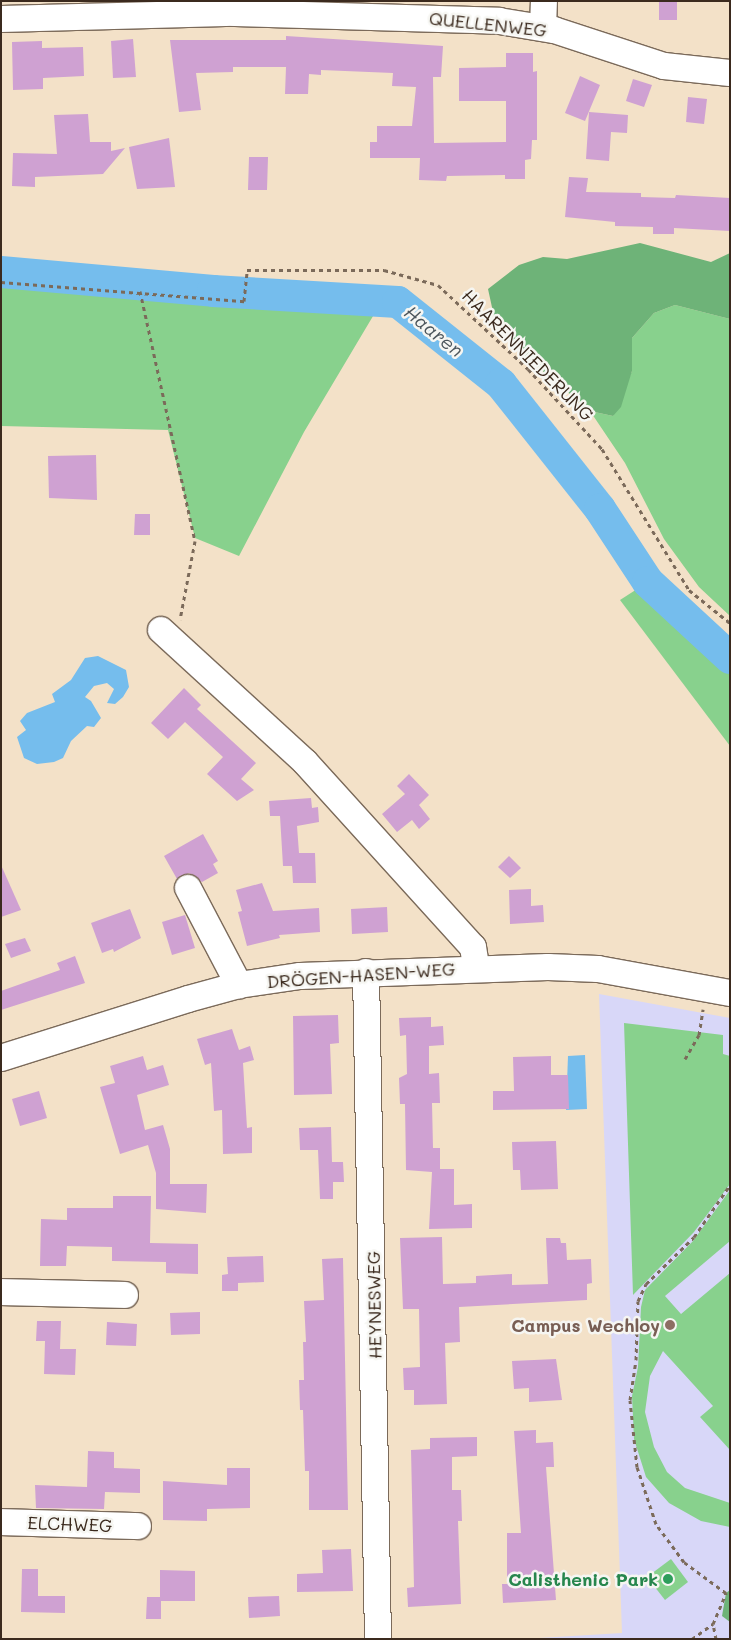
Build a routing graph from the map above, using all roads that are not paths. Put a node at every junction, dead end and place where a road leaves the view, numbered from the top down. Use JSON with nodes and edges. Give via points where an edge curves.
{"nodes":[{"id":1,"x":544,"y":1,"type":"edge"},
{"id":2,"x":1,"y":20,"type":"edge"},
{"id":3,"x":543,"y":28,"type":"junction"},
{"id":4,"x":730,"y":73,"type":"edge"},
{"id":5,"x":169,"y":636,"type":"road end"},
{"id":6,"x":188,"y":888,"type":"dead end"},
{"id":7,"x":476,"y":967,"type":"junction"},
{"id":8,"x":366,"y":972,"type":"junction"},
{"id":9,"x":239,"y":985,"type":"junction"},
{"id":10,"x":718,"y":991,"type":"edge"},
{"id":11,"x":1,"y":1058,"type":"edge"},
{"id":12,"x":1,"y":1292,"type":"edge"},
{"id":13,"x":125,"y":1295,"type":"dead end"},
{"id":14,"x":1,"y":1522,"type":"edge"},
{"id":15,"x":138,"y":1526,"type":"dead end"},
{"id":16,"x":378,"y":1639,"type":"edge"}],
"edges":[{"from":1,"to":3,"type":"street"},
{"from":2,"to":3,"type":"street","name":"QUELLENWEG","via":[[235,12],[371,14],[499,21]]},
{"from":3,"to":4,"type":"street","name":"QUELLENWEG","via":[[664,66]]},
{"from":5,"to":7,"type":"street","via":[[305,762],[473,947]]},
{"from":6,"to":9,"type":"street"},
{"from":7,"to":8,"type":"street","name":"DRÖGEN-HASEN-WEG"},
{"from":7,"to":10,"type":"street","name":"DRÖGEN-HASEN-WEG","via":[[598,969]]},
{"from":8,"to":9,"type":"street","name":"DRÖGEN-HASEN-WEG","via":[[300,976]]},
{"from":8,"to":16,"type":"street","name":"HEYNESWEG"},
{"from":9,"to":11,"type":"street","name":"DRÖGEN-HASEN-WEG"},
{"from":12,"to":13,"type":"street"},
{"from":14,"to":15,"type":"street","name":"ELCHWEG"}]}
